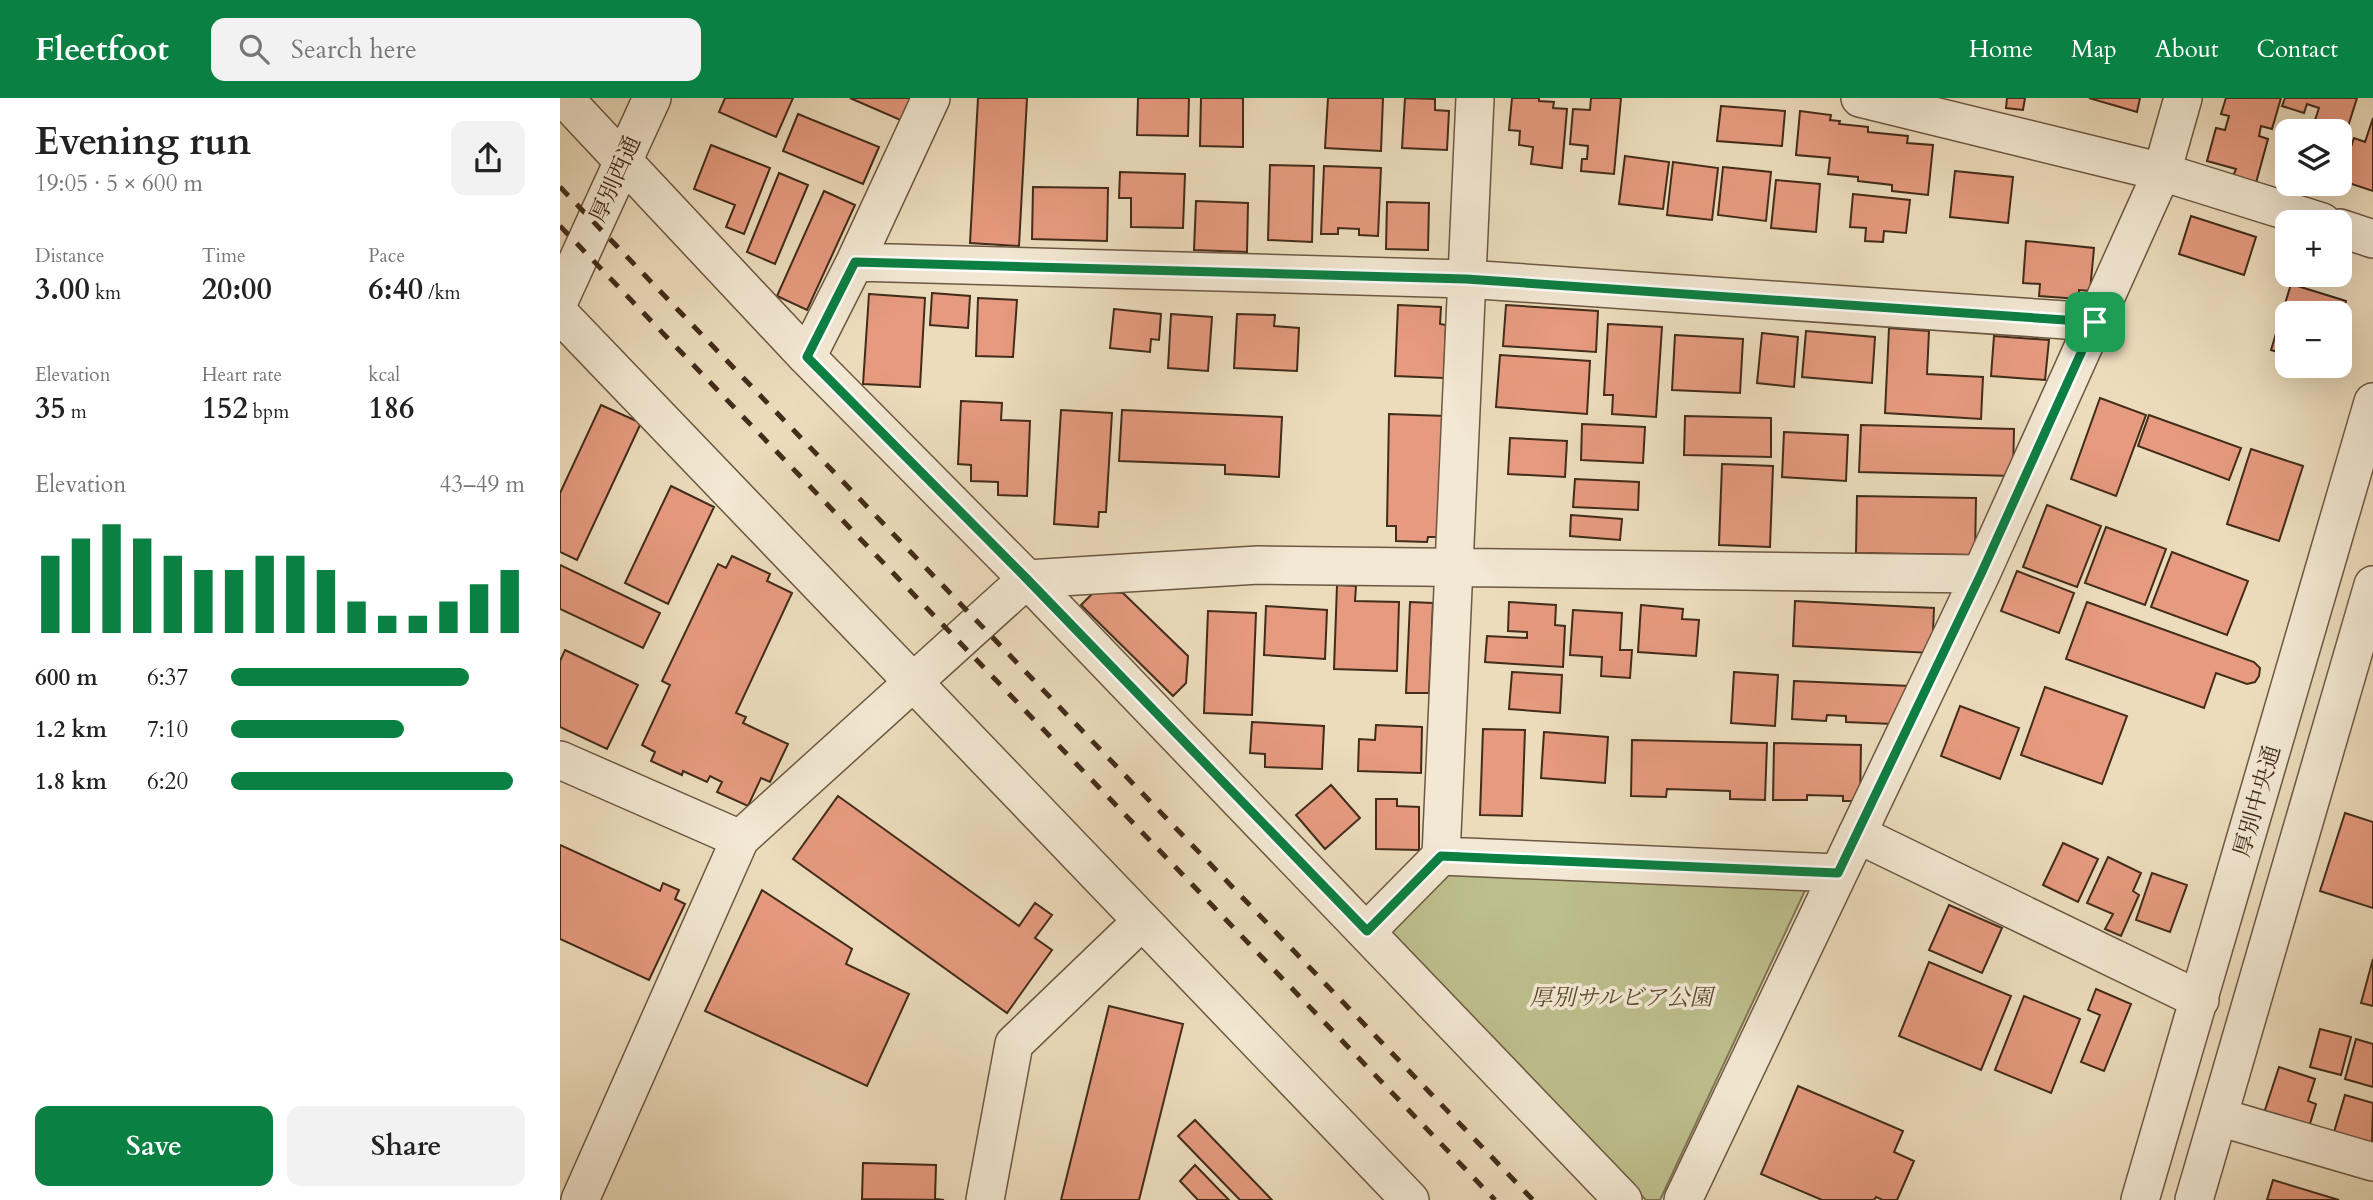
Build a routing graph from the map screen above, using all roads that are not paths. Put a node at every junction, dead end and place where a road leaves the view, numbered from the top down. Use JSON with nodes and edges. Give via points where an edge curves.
{"nodes":[{"id":1,"x":564,"y":98,"type":"edge"},
{"id":2,"x":652,"y":98,"type":"edge"},
{"id":3,"x":931,"y":98,"type":"edge"},
{"id":4,"x":1475,"y":98,"type":"edge"},
{"id":5,"x":1860,"y":98,"type":"edge"},
{"id":6,"x":2183,"y":98,"type":"edge"},
{"id":7,"x":623,"y":161,"type":"junction"},
{"id":8,"x":2162,"y":172,"type":"junction"},
{"id":9,"x":2284,"y":210,"type":"edge"},
{"id":10,"x":2352,"y":232,"type":"edge"},
{"id":11,"x":2373,"y":239,"type":"edge"},
{"id":12,"x":855,"y":262,"type":"junction"},
{"id":13,"x":1466,"y":279,"type":"junction"},
{"id":14,"x":560,"y":299,"type":"edge"},
{"id":15,"x":560,"y":314,"type":"edge"},
{"id":16,"x":2095,"y":322,"type":"junction"},
{"id":17,"x":807,"y":357,"type":"junction"},
{"id":18,"x":2373,"y":402,"type":"edge"},
{"id":19,"x":1455,"y":569,"type":"junction"},
{"id":20,"x":1981,"y":574,"type":"junction"},
{"id":21,"x":1027,"y":579,"type":"junction"},
{"id":22,"x":2373,"y":585,"type":"edge"},
{"id":23,"x":914,"y":681,"type":"junction"},
{"id":24,"x":560,"y":760,"type":"edge"},
{"id":25,"x":1857,"y":834,"type":"junction"},
{"id":26,"x":740,"y":839,"type":"junction"},
{"id":27,"x":1441,"y":856,"type":"junction"},
{"id":28,"x":1838,"y":873,"type":"junction"},
{"id":29,"x":1142,"y":921,"type":"junction"},
{"id":30,"x":1367,"y":931,"type":"junction"},
{"id":31,"x":2200,"y":1000,"type":"junction"},
{"id":32,"x":2219,"y":1117,"type":"junction"},
{"id":33,"x":2373,"y":1162,"type":"edge"},
{"id":34,"x":580,"y":1200,"type":"edge"},
{"id":35,"x":985,"y":1200,"type":"edge"},
{"id":36,"x":1410,"y":1200,"type":"edge"},
{"id":37,"x":1623,"y":1200,"type":"edge"},
{"id":38,"x":1683,"y":1200,"type":"edge"},
{"id":39,"x":2140,"y":1200,"type":"edge"},
{"id":40,"x":2194,"y":1200,"type":"edge"}],
"edges":[{"from":1,"to":7,"type":"street"},
{"from":2,"to":7,"type":"street","name":"厚別西通"},
{"from":3,"to":12,"type":"street"},
{"from":4,"to":13,"type":"street"},
{"from":5,"to":8,"type":"street"},
{"from":6,"to":8,"type":"street"},
{"from":7,"to":14,"type":"street","name":"厚別西通"},
{"from":7,"to":17,"type":"street"},
{"from":8,"to":9,"type":"street"},
{"from":8,"to":16,"type":"street"},
{"from":10,"to":11,"type":"street"},
{"from":12,"to":13,"type":"street"},
{"from":12,"to":17,"type":"street"},
{"from":13,"to":16,"type":"street"},
{"from":13,"to":19,"type":"street"},
{"from":15,"to":23,"type":"street"},
{"from":16,"to":20,"type":"street"},
{"from":17,"to":21,"type":"street"},
{"from":18,"to":31,"type":"street","name":"厚別中央通"},
{"from":19,"to":20,"type":"street"},
{"from":19,"to":21,"type":"street","via":[[1258,565]]},
{"from":19,"to":27,"type":"street"},
{"from":20,"to":25,"type":"street"},
{"from":21,"to":23,"type":"street"},
{"from":21,"to":30,"type":"street"},
{"from":22,"to":32,"type":"street"},
{"from":23,"to":26,"type":"street"},
{"from":23,"to":29,"type":"street"},
{"from":24,"to":26,"type":"street"},
{"from":25,"to":28,"type":"street"},
{"from":25,"to":31,"type":"street"},
{"from":26,"to":34,"type":"street"},
{"from":27,"to":28,"type":"street"},
{"from":27,"to":30,"type":"street"},
{"from":28,"to":38,"type":"street"},
{"from":29,"to":35,"type":"street","via":[[1014,1044]]},
{"from":29,"to":36,"type":"street"},
{"from":30,"to":37,"type":"street"},
{"from":31,"to":39,"type":"street","name":"厚別中央通"},
{"from":32,"to":33,"type":"street"},
{"from":32,"to":40,"type":"street"}]}
